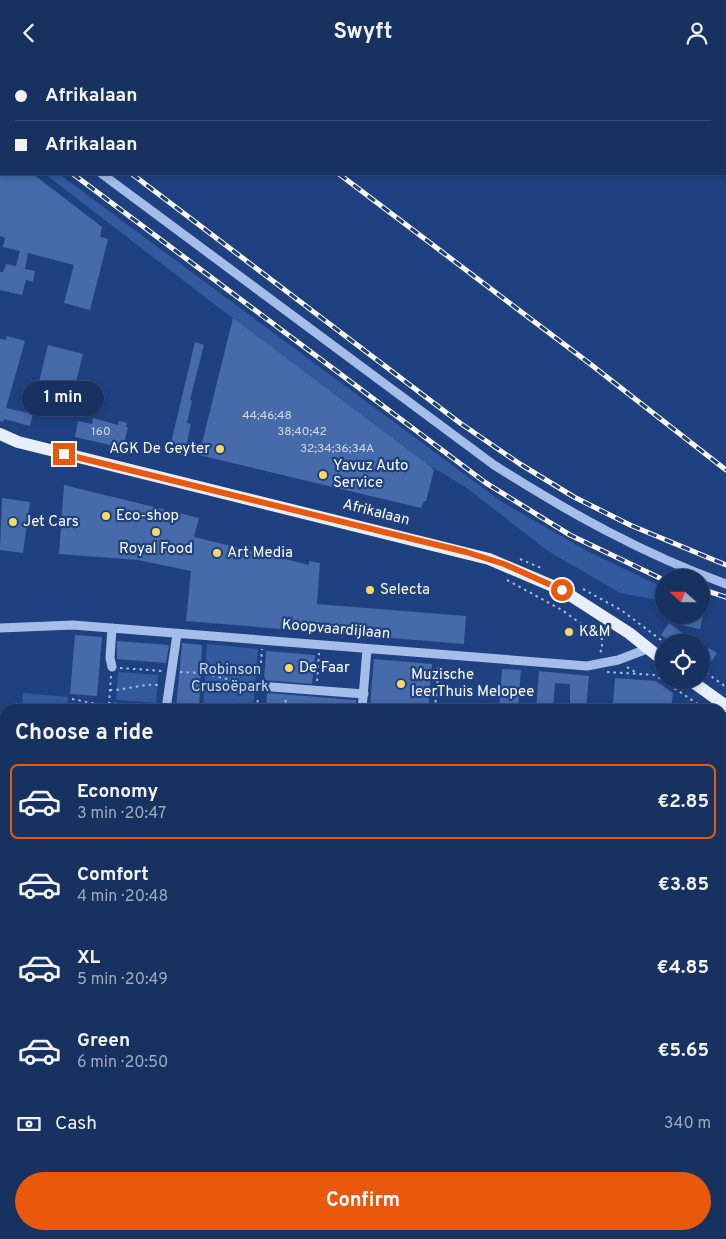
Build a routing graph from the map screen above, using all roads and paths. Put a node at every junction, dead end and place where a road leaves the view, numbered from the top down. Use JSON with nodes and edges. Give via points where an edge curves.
{"nodes":[{"id":1,"x":103,"y":175,"type":"edge"},
{"id":2,"x":0,"y":434,"type":"edge"},
{"id":3,"x":0,"y":441,"type":"edge"},
{"id":4,"x":18,"y":442,"type":"junction"},
{"id":5,"x":505,"y":578,"type":"dead end"},
{"id":6,"x":726,"y":584,"type":"edge"},
{"id":7,"x":0,"y":628,"type":"edge"},
{"id":8,"x":112,"y":628,"type":"junction"},
{"id":9,"x":177,"y":634,"type":"junction"},
{"id":10,"x":262,"y":640,"type":"junction"},
{"id":11,"x":319,"y":645,"type":"junction"},
{"id":12,"x":367,"y":649,"type":"junction"},
{"id":13,"x":647,"y":649,"type":"junction"},
{"id":14,"x":602,"y":650,"type":"dead end"},
{"id":15,"x":440,"y":654,"type":"junction"},
{"id":16,"x":655,"y":655,"type":"edge"},
{"id":17,"x":112,"y":667,"type":"junction"},
{"id":18,"x":173,"y":671,"type":"junction"},
{"id":19,"x":638,"y":674,"type":"dead end"},
{"id":20,"x":710,"y":675,"type":"edge"},
{"id":21,"x":259,"y":686,"type":"junction"},
{"id":22,"x":726,"y":687,"type":"edge"},
{"id":23,"x":287,"y":688,"type":"junction"},
{"id":24,"x":702,"y":689,"type":"edge"},
{"id":25,"x":110,"y":690,"type":"junction"},
{"id":26,"x":169,"y":691,"type":"junction"},
{"id":27,"x":316,"y":691,"type":"junction"},
{"id":28,"x":364,"y":694,"type":"junction"},
{"id":29,"x":72,"y":699,"type":"dead end"},
{"id":30,"x":109,"y":703,"type":"joint"},
{"id":31,"x":93,"y":704,"type":"edge"},
{"id":32,"x":118,"y":704,"type":"edge"},
{"id":33,"x":167,"y":704,"type":"edge"},
{"id":34,"x":257,"y":704,"type":"edge"},
{"id":35,"x":285,"y":704,"type":"edge"},
{"id":36,"x":363,"y":704,"type":"edge"},
{"id":37,"x":435,"y":704,"type":"edge"},
{"id":38,"x":698,"y":704,"type":"edge"},
{"id":39,"x":723,"y":704,"type":"edge"}],
"edges":[{"from":1,"to":6,"type":"street","via":[[494,465],[594,526]]},
{"from":2,"to":4,"type":"main road","name":"Afrikalaan"},
{"from":3,"to":4,"type":"main road","name":"Afrikalaan"},
{"from":4,"to":13,"type":"main road","name":"Afrikalaan","via":[[489,559],[562,590],[629,633]]},
{"from":5,"to":14,"type":"path","via":[[582,623],[602,639]]},
{"from":7,"to":8,"type":"street","name":"Koopvaardijlaan","via":[[73,625]]},
{"from":8,"to":9,"type":"street","name":"Koopvaardijlaan"},
{"from":8,"to":17,"type":"street"},
{"from":9,"to":10,"type":"street","name":"Koopvaardijlaan"},
{"from":9,"to":18,"type":"street"},
{"from":10,"to":11,"type":"street","name":"Koopvaardijlaan"},
{"from":10,"to":21,"type":"path"},
{"from":11,"to":12,"type":"street","name":"Koopvaardijlaan"},
{"from":11,"to":27,"type":"path"},
{"from":12,"to":15,"type":"street","name":"Koopvaardijlaan"},
{"from":12,"to":28,"type":"street"},
{"from":13,"to":15,"type":"street","name":"Koopvaardijlaan","via":[[618,661],[587,666]]},
{"from":13,"to":16,"type":"main road"},
{"from":15,"to":37,"type":"path"},
{"from":17,"to":18,"type":"path"},
{"from":17,"to":25,"type":"path"},
{"from":18,"to":21,"type":"path","via":[[202,673]]},
{"from":18,"to":26,"type":"street"},
{"from":19,"to":38,"type":"path","via":[[655,675]]},
{"from":20,"to":22,"type":"path"},
{"from":21,"to":23,"type":"street"},
{"from":21,"to":34,"type":"path"},
{"from":23,"to":27,"type":"street"},
{"from":23,"to":35,"type":"path"},
{"from":24,"to":39,"type":"main road"},
{"from":25,"to":26,"type":"path","via":[[160,684],[160,690]]},
{"from":25,"to":30,"type":"path"},
{"from":26,"to":33,"type":"street"},
{"from":27,"to":28,"type":"street"},
{"from":28,"to":36,"type":"street"},
{"from":29,"to":31,"type":"path"},
{"from":30,"to":32,"type":"path"}]}
